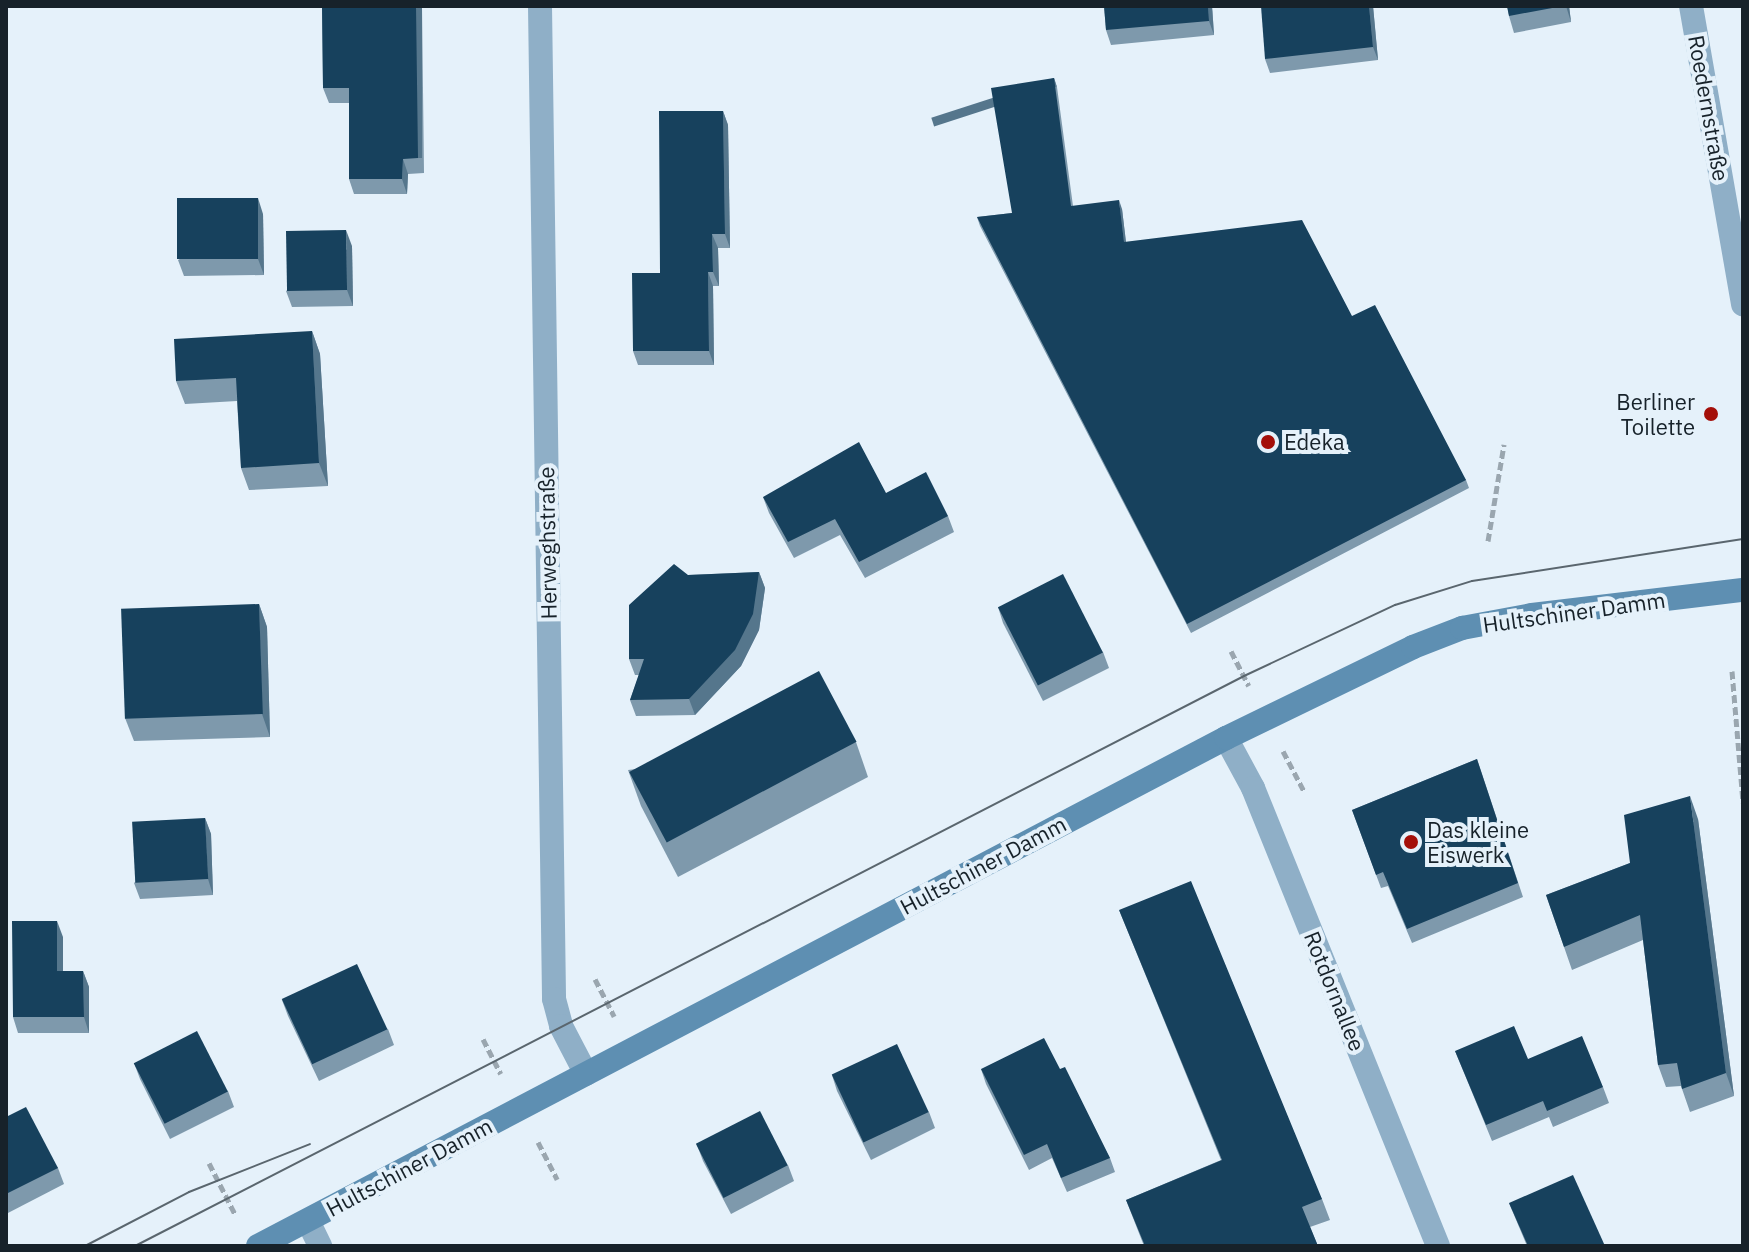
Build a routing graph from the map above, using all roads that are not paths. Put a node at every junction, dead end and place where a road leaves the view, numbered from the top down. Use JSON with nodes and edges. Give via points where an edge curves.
{"nodes":[{"id":1,"x":540,"y":6,"type":"edge"},
{"id":2,"x":1691,"y":6,"type":"edge"},
{"id":3,"x":1743,"y":304,"type":"edge"},
{"id":4,"x":1743,"y":590,"type":"edge"},
{"id":5,"x":1226,"y":738,"type":"junction"},
{"id":6,"x":586,"y":1074,"type":"junction"},
{"id":7,"x":308,"y":1221,"type":"junction"},
{"id":8,"x":258,"y":1246,"type":"edge"},
{"id":9,"x":320,"y":1246,"type":"edge"},
{"id":10,"x":1438,"y":1246,"type":"edge"}],
"edges":[{"from":1,"to":6,"type":"street","name":"Herweghstraße","via":[[554,999],[561,1026]]},
{"from":2,"to":3,"type":"street","name":"Roedernstraße"},
{"from":4,"to":5,"type":"main road","name":"Hultschiner Damm","via":[[1623,602],[1462,628]]},
{"from":5,"to":6,"type":"main road","name":"Hultschiner Damm"},
{"from":5,"to":10,"type":"street","name":"Rotdornallee","via":[[1253,788]]},
{"from":6,"to":7,"type":"main road","name":"Hultschiner Damm"},
{"from":7,"to":8,"type":"main road","name":"Hultschiner Damm"},
{"from":7,"to":9,"type":"street"}]}
